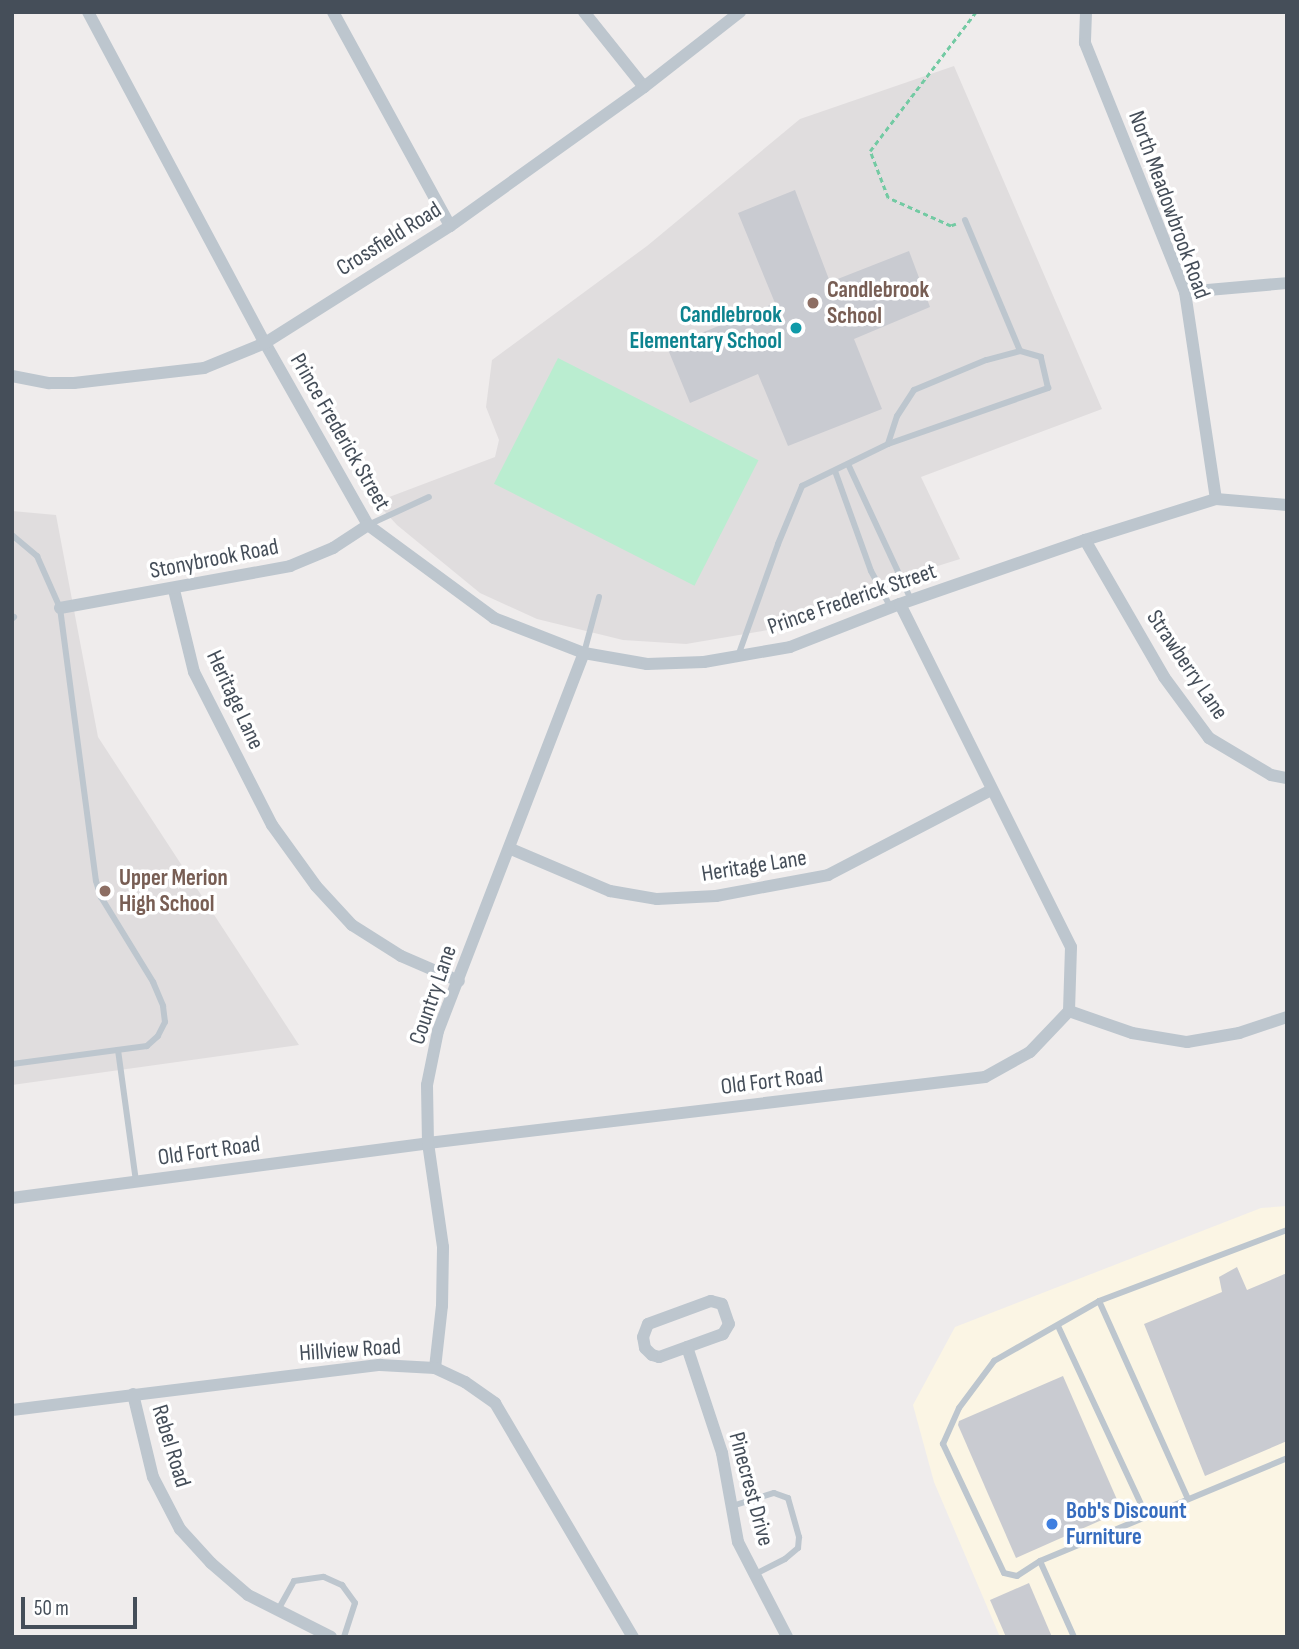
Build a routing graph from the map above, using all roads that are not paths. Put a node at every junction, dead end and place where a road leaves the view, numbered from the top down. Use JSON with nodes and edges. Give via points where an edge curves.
{"nodes":[{"id":1,"x":88,"y":12,"type":"edge"},
{"id":2,"x":333,"y":12,"type":"edge"},
{"id":3,"x":584,"y":12,"type":"edge"},
{"id":4,"x":740,"y":12,"type":"edge"},
{"id":5,"x":1086,"y":12,"type":"edge"},
{"id":6,"x":644,"y":87,"type":"junction"},
{"id":7,"x":965,"y":220,"type":"road end"},
{"id":8,"x":450,"y":226,"type":"junction"},
{"id":9,"x":1287,"y":283,"type":"edge"},
{"id":10,"x":1185,"y":292,"type":"junction"},
{"id":11,"x":265,"y":343,"type":"junction"},
{"id":12,"x":1020,"y":351,"type":"junction"},
{"id":13,"x":12,"y":376,"type":"edge"},
{"id":14,"x":888,"y":444,"type":"junction"},
{"id":15,"x":848,"y":464,"type":"junction"},
{"id":16,"x":835,"y":471,"type":"junction"},
{"id":17,"x":429,"y":497,"type":"dead end"},
{"id":18,"x":1216,"y":499,"type":"junction"},
{"id":19,"x":1287,"y":505,"type":"edge"},
{"id":20,"x":368,"y":525,"type":"junction"},
{"id":21,"x":12,"y":535,"type":"edge"},
{"id":22,"x":1085,"y":540,"type":"junction"},
{"id":23,"x":174,"y":590,"type":"junction"},
{"id":24,"x":599,"y":597,"type":"dead end"},
{"id":25,"x":901,"y":604,"type":"junction"},
{"id":26,"x":60,"y":608,"type":"junction"},
{"id":27,"x":584,"y":653,"type":"junction"},
{"id":28,"x":738,"y":656,"type":"junction"},
{"id":29,"x":1287,"y":778,"type":"edge"},
{"id":30,"x":991,"y":790,"type":"junction"},
{"id":31,"x":511,"y":849,"type":"junction"},
{"id":32,"x":459,"y":981,"type":"junction"},
{"id":33,"x":1069,"y":1011,"type":"junction"},
{"id":34,"x":1287,"y":1017,"type":"edge"},
{"id":35,"x":118,"y":1050,"type":"junction"},
{"id":36,"x":12,"y":1064,"type":"edge"},
{"id":37,"x":428,"y":1143,"type":"junction"},
{"id":38,"x":136,"y":1181,"type":"junction"},
{"id":39,"x":12,"y":1198,"type":"edge"},
{"id":40,"x":1287,"y":1230,"type":"edge"},
{"id":41,"x":1099,"y":1301,"type":"junction"},
{"id":42,"x":1058,"y":1326,"type":"junction"},
{"id":43,"x":687,"y":1347,"type":"junction"},
{"id":44,"x":435,"y":1368,"type":"junction"},
{"id":45,"x":133,"y":1394,"type":"junction"},
{"id":46,"x":12,"y":1410,"type":"edge"},
{"id":47,"x":1287,"y":1458,"type":"edge"},
{"id":48,"x":1188,"y":1499,"type":"junction"},
{"id":49,"x":732,"y":1506,"type":"junction"},
{"id":50,"x":1147,"y":1517,"type":"junction"},
{"id":51,"x":1041,"y":1561,"type":"junction"},
{"id":52,"x":755,"y":1574,"type":"junction"},
{"id":53,"x":278,"y":1610,"type":"junction"},
{"id":54,"x":331,"y":1637,"type":"edge"},
{"id":55,"x":345,"y":1637,"type":"edge"},
{"id":56,"x":633,"y":1637,"type":"edge"},
{"id":57,"x":787,"y":1637,"type":"edge"},
{"id":58,"x":1073,"y":1637,"type":"edge"}],
"edges":[{"from":1,"to":11,"type":"street","name":"Prince Frederick Street"},
{"from":2,"to":8,"type":"street"},
{"from":3,"to":6,"type":"street"},
{"from":4,"to":6,"type":"street","name":"Crossfield Road"},
{"from":5,"to":10,"type":"street","name":"North Meadowbrook Road","via":[[1085,43]]},
{"from":6,"to":8,"type":"street","name":"Crossfield Road"},
{"from":7,"to":12,"type":"lane"},
{"from":8,"to":11,"type":"street","name":"Crossfield Road"},
{"from":9,"to":10,"type":"street"},
{"from":10,"to":18,"type":"street","name":"North Meadowbrook Road"},
{"from":11,"to":13,"type":"street","name":"Crossfield Road","via":[[204,368],[74,383]]},
{"from":11,"to":20,"type":"street","name":"Prince Frederick Street"},
{"from":12,"to":14,"type":"lane","via":[[914,390],[897,416]]},
{"from":12,"to":14,"type":"lane","via":[[1041,357],[1048,388]]},
{"from":14,"to":15,"type":"lane"},
{"from":15,"to":16,"type":"lane"},
{"from":15,"to":25,"type":"lane"},
{"from":16,"to":25,"type":"lane","via":[[872,571]]},
{"from":16,"to":28,"type":"lane","via":[[803,486]]},
{"from":17,"to":20,"type":"lane"},
{"from":18,"to":19,"type":"street","name":"Prince Frederick Street"},
{"from":18,"to":22,"type":"street","name":"Prince Frederick Street"},
{"from":20,"to":23,"type":"street","name":"Stonybrook Road","via":[[333,548],[290,566]]},
{"from":20,"to":27,"type":"street","name":"Prince Frederick Street","via":[[494,618]]},
{"from":21,"to":26,"type":"lane","via":[[37,555]]},
{"from":22,"to":25,"type":"street","name":"Prince Frederick Street"},
{"from":22,"to":29,"type":"street","name":"Strawberry Lane","via":[[1164,677],[1209,737],[1271,775]]},
{"from":23,"to":26,"type":"street","name":"Stonybrook Road"},
{"from":23,"to":32,"type":"street","name":"Heritage Lane","via":[[194,672],[272,825],[316,886],[352,925],[401,956]]},
{"from":24,"to":27,"type":"lane"},
{"from":25,"to":28,"type":"street","name":"Prince Frederick Street","via":[[790,647]]},
{"from":25,"to":30,"type":"street"},
{"from":26,"to":35,"type":"lane","via":[[96,881],[163,1006],[165,1023],[158,1036],[147,1046]]},
{"from":27,"to":28,"type":"street","name":"Prince Frederick Street","via":[[647,664]]},
{"from":27,"to":31,"type":"street","name":"Country Lane"},
{"from":30,"to":31,"type":"street","name":"Heritage Lane","via":[[828,875],[716,896],[657,899],[610,891]]},
{"from":30,"to":33,"type":"street","via":[[1071,947]]},
{"from":31,"to":32,"type":"street","name":"Country Lane"},
{"from":32,"to":37,"type":"street","name":"Country Lane","via":[[438,1031],[427,1085]]},
{"from":33,"to":34,"type":"street","via":[[1132,1033],[1186,1042],[1239,1033]]},
{"from":33,"to":37,"type":"street","name":"Old Fort Road","via":[[1030,1052],[985,1077]]},
{"from":35,"to":36,"type":"lane"},
{"from":35,"to":38,"type":"lane"},
{"from":37,"to":38,"type":"street","name":"Old Fort Road"},
{"from":37,"to":44,"type":"street","name":"Country Lane","via":[[443,1247]]},
{"from":38,"to":39,"type":"street","name":"Old Fort Road"},
{"from":40,"to":41,"type":"lane"},
{"from":41,"to":42,"type":"lane"},
{"from":41,"to":48,"type":"lane"},
{"from":42,"to":50,"type":"lane"},
{"from":42,"to":51,"type":"lane","via":[[994,1361],[959,1408],[943,1444],[1003,1573],[1017,1576]]},
{"from":43,"to":43,"type":"street","via":[[723,1334],[729,1324],[722,1304],[711,1301],[649,1324],[643,1337],[645,1348],[659,1357]]},
{"from":43,"to":49,"type":"street","name":"Pinecrest Drive","via":[[722,1453]]},
{"from":44,"to":45,"type":"street","name":"Hillview Road","via":[[380,1365]]},
{"from":44,"to":56,"type":"street","name":"Hillview Road","via":[[495,1404]]},
{"from":45,"to":46,"type":"street","name":"Hillview Road"},
{"from":45,"to":53,"type":"street","name":"Rebel Road","via":[[153,1477],[180,1528],[248,1595]]},
{"from":47,"to":48,"type":"lane"},
{"from":48,"to":50,"type":"lane"},
{"from":49,"to":52,"type":"street","name":"Pinecrest Drive","via":[[738,1542]]},
{"from":49,"to":52,"type":"lane","via":[[774,1493],[788,1498],[798,1548]]},
{"from":50,"to":51,"type":"lane"},
{"from":51,"to":58,"type":"lane"},
{"from":52,"to":57,"type":"street","name":"Pinecrest Drive"},
{"from":53,"to":54,"type":"street","name":"Rebel Road"},
{"from":53,"to":55,"type":"lane","via":[[294,1581],[312,1577],[333,1581],[349,1591],[355,1603]]}]}
